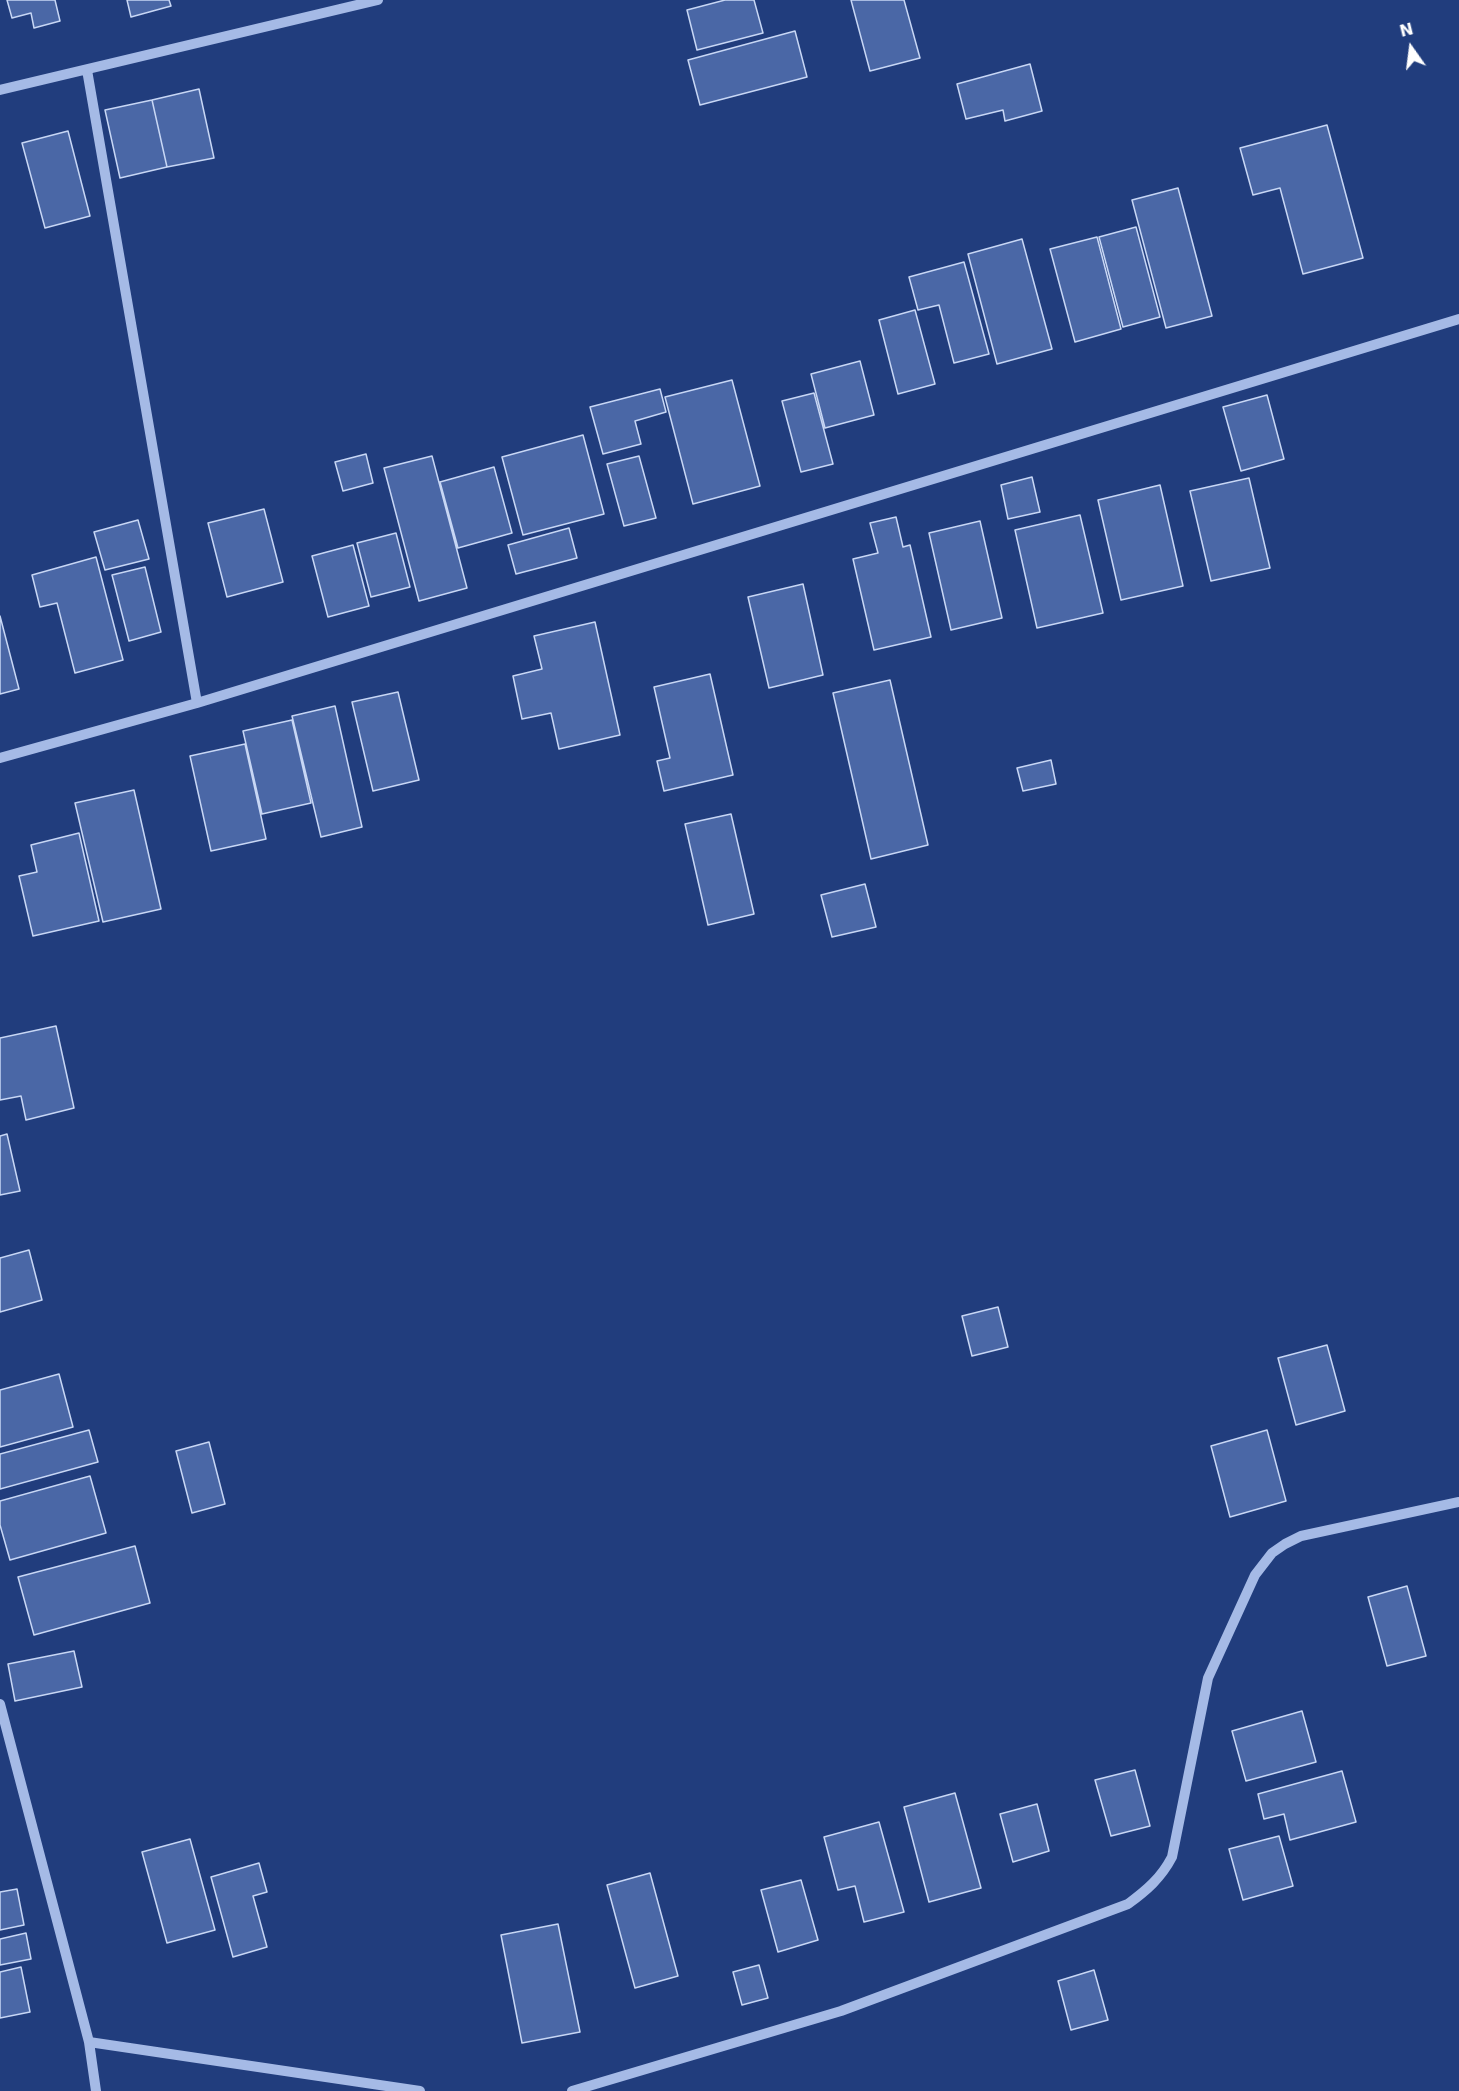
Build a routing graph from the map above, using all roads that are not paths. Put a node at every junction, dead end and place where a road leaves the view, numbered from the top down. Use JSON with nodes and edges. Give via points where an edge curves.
{"nodes":[{"id":1,"x":378,"y":0,"type":"edge"},
{"id":2,"x":87,"y":70,"type":"junction"},
{"id":3,"x":0,"y":90,"type":"edge"},
{"id":4,"x":1459,"y":319,"type":"edge"},
{"id":5,"x":197,"y":704,"type":"junction"},
{"id":6,"x":0,"y":758,"type":"edge"},
{"id":7,"x":1459,"y":1502,"type":"edge"},
{"id":8,"x":0,"y":1704,"type":"edge"},
{"id":9,"x":89,"y":2042,"type":"junction"},
{"id":10,"x":96,"y":2091,"type":"edge"},
{"id":11,"x":420,"y":2091,"type":"edge"},
{"id":12,"x":572,"y":2091,"type":"edge"}],
"edges":[{"from":1,"to":2,"type":"street"},
{"from":2,"to":3,"type":"street"},
{"from":2,"to":5,"type":"street"},
{"from":4,"to":5,"type":"street"},
{"from":5,"to":6,"type":"street"},
{"from":7,"to":12,"type":"street","via":[[1302,1536],[1272,1553],[1255,1575],[1208,1678],[1172,1857],[1150,1887],[1128,1904],[841,2011]]},
{"from":8,"to":9,"type":"street"},
{"from":9,"to":10,"type":"street"},
{"from":9,"to":11,"type":"street"}]}
